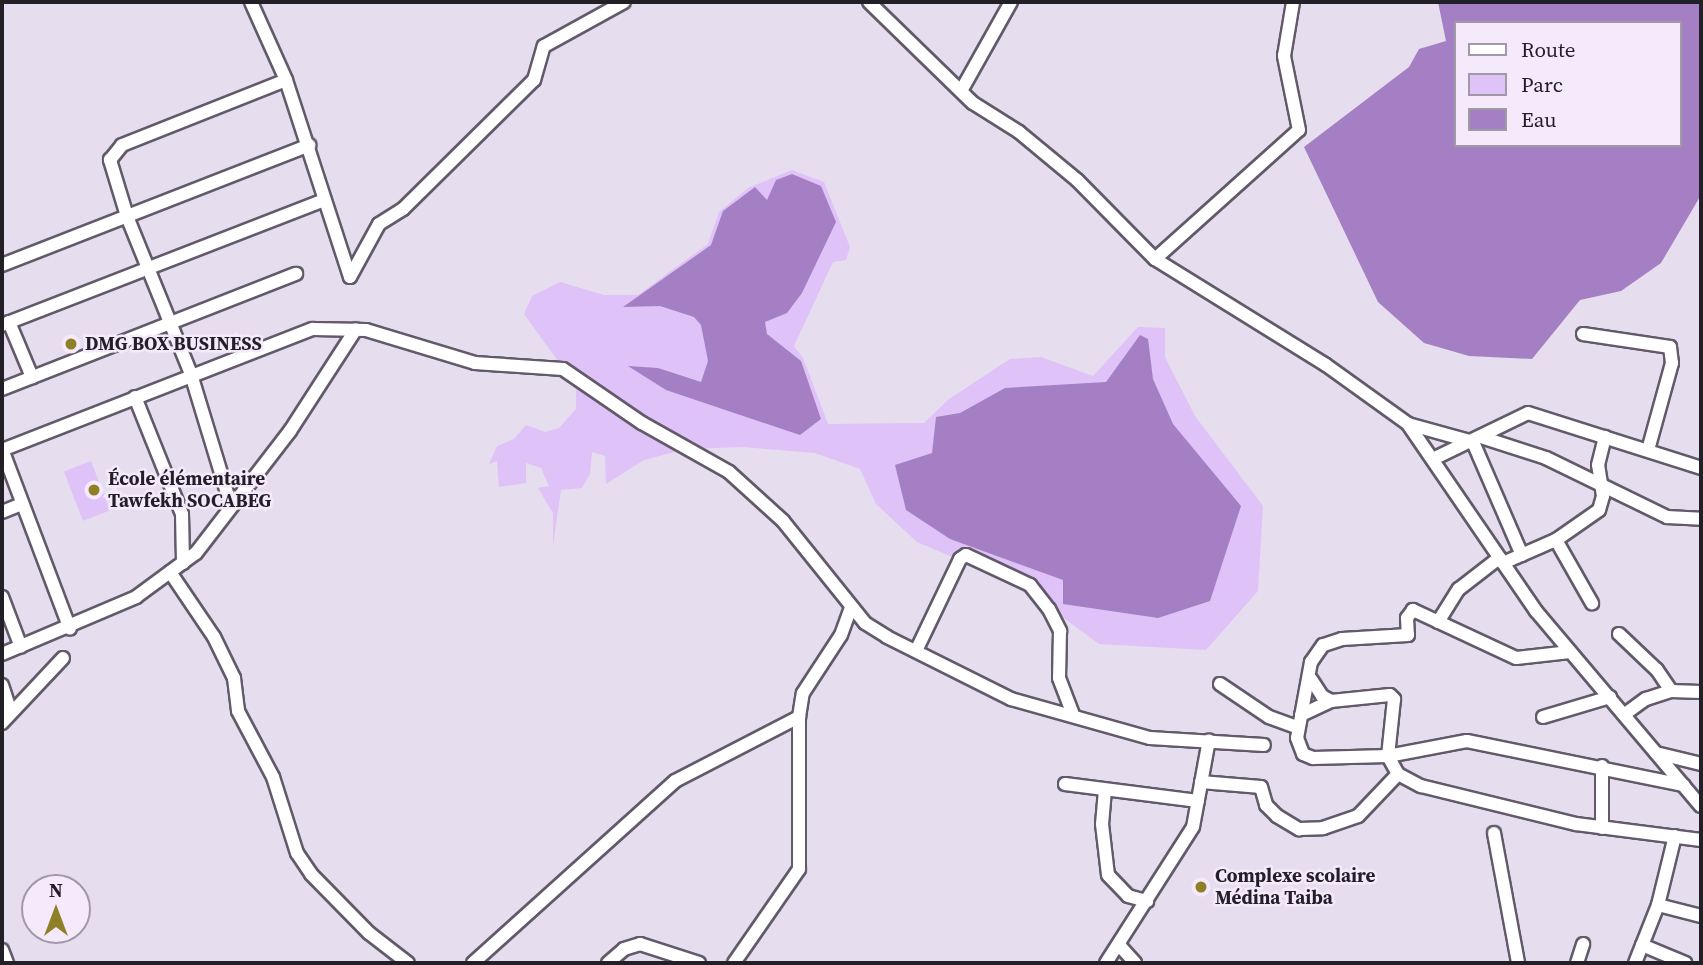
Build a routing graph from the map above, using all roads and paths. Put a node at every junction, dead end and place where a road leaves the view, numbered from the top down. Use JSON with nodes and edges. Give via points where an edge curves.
{"nodes":[{"id":1,"x":251,"y":2,"type":"edge"},
{"id":2,"x":624,"y":2,"type":"edge"},
{"id":3,"x":869,"y":2,"type":"edge"},
{"id":4,"x":1011,"y":2,"type":"edge"},
{"id":5,"x":1293,"y":2,"type":"edge"},
{"id":6,"x":286,"y":80,"type":"junction"},
{"id":7,"x":961,"y":91,"type":"junction"},
{"id":8,"x":309,"y":145,"type":"junction"},
{"id":9,"x":325,"y":200,"type":"junction"},
{"id":10,"x":127,"y":216,"type":"junction"},
{"id":11,"x":1155,"y":259,"type":"junction"},
{"id":12,"x":2,"y":265,"type":"edge"},
{"id":13,"x":148,"y":268,"type":"junction"},
{"id":14,"x":296,"y":274,"type":"dead end"},
{"id":15,"x":171,"y":323,"type":"junction"},
{"id":16,"x":5,"y":324,"type":"edge"},
{"id":17,"x":356,"y":329,"type":"junction"},
{"id":18,"x":1583,"y":334,"type":"dead end"},
{"id":19,"x":191,"y":374,"type":"junction"},
{"id":20,"x":32,"y":377,"type":"junction"},
{"id":21,"x":2,"y":389,"type":"edge"},
{"id":22,"x":135,"y":397,"type":"junction"},
{"id":23,"x":1408,"y":424,"type":"junction"},
{"id":24,"x":1605,"y":437,"type":"junction"},
{"id":25,"x":1477,"y":439,"type":"junction"},
{"id":26,"x":2,"y":449,"type":"edge"},
{"id":27,"x":1648,"y":450,"type":"junction"},
{"id":28,"x":1435,"y":458,"type":"junction"},
{"id":29,"x":1701,"y":468,"type":"edge"},
{"id":30,"x":1601,"y":487,"type":"junction"},
{"id":31,"x":22,"y":504,"type":"junction"},
{"id":32,"x":231,"y":506,"type":"junction"},
{"id":33,"x":2,"y":512,"type":"edge"},
{"id":34,"x":1701,"y":519,"type":"edge"},
{"id":35,"x":1556,"y":540,"type":"junction"},
{"id":36,"x":1522,"y":555,"type":"junction"},
{"id":37,"x":1501,"y":561,"type":"junction"},
{"id":38,"x":183,"y":563,"type":"junction"},
{"id":39,"x":170,"y":572,"type":"junction"},
{"id":40,"x":2,"y":597,"type":"edge"},
{"id":41,"x":1592,"y":603,"type":"dead end"},
{"id":42,"x":851,"y":607,"type":"junction"},
{"id":43,"x":1438,"y":622,"type":"junction"},
{"id":44,"x":70,"y":629,"type":"junction"},
{"id":45,"x":1619,"y":634,"type":"dead end"},
{"id":46,"x":21,"y":647,"type":"junction"},
{"id":47,"x":916,"y":651,"type":"junction"},
{"id":48,"x":1570,"y":652,"type":"junction"},
{"id":49,"x":2,"y":654,"type":"edge"},
{"id":50,"x":63,"y":658,"type":"dead end"},
{"id":51,"x":1311,"y":679,"type":"junction"},
{"id":52,"x":1220,"y":684,"type":"dead end"},
{"id":53,"x":2,"y":685,"type":"edge"},
{"id":54,"x":1671,"y":691,"type":"junction"},
{"id":55,"x":1701,"y":692,"type":"edge"},
{"id":56,"x":1610,"y":696,"type":"junction"},
{"id":57,"x":1331,"y":701,"type":"junction"},
{"id":58,"x":6,"y":712,"type":"edge"},
{"id":59,"x":1625,"y":714,"type":"junction"},
{"id":60,"x":1073,"y":715,"type":"junction"},
{"id":61,"x":799,"y":717,"type":"junction"},
{"id":62,"x":1543,"y":718,"type":"dead end"},
{"id":63,"x":1299,"y":721,"type":"junction"},
{"id":64,"x":2,"y":723,"type":"edge"},
{"id":65,"x":1209,"y":740,"type":"junction"},
{"id":66,"x":1264,"y":745,"type":"dead end"},
{"id":67,"x":1655,"y":753,"type":"junction"},
{"id":68,"x":1388,"y":756,"type":"junction"},
{"id":69,"x":1701,"y":764,"type":"edge"},
{"id":70,"x":1602,"y":766,"type":"junction"},
{"id":71,"x":1398,"y":775,"type":"junction"},
{"id":72,"x":1201,"y":782,"type":"junction"},
{"id":73,"x":1065,"y":784,"type":"dead end"},
{"id":74,"x":1684,"y":785,"type":"junction"},
{"id":75,"x":1105,"y":790,"type":"junction"},
{"id":76,"x":1198,"y":801,"type":"junction"},
{"id":77,"x":1701,"y":806,"type":"edge"},
{"id":78,"x":1602,"y":828,"type":"junction"},
{"id":79,"x":1494,"y":833,"type":"dead end"},
{"id":80,"x":1675,"y":836,"type":"junction"},
{"id":81,"x":1701,"y":839,"type":"edge"},
{"id":82,"x":1147,"y":901,"type":"junction"},
{"id":83,"x":1658,"y":905,"type":"junction"},
{"id":84,"x":1701,"y":916,"type":"edge"},
{"id":85,"x":1583,"y":944,"type":"dead end"},
{"id":86,"x":1119,"y":945,"type":"junction"},
{"id":87,"x":1642,"y":945,"type":"junction"},
{"id":88,"x":2,"y":950,"type":"edge"},
{"id":89,"x":7,"y":963,"type":"edge"},
{"id":90,"x":408,"y":963,"type":"edge"},
{"id":91,"x":472,"y":963,"type":"edge"},
{"id":92,"x":608,"y":963,"type":"edge"},
{"id":93,"x":699,"y":963,"type":"edge"},
{"id":94,"x":734,"y":963,"type":"edge"},
{"id":95,"x":1106,"y":963,"type":"edge"},
{"id":96,"x":1135,"y":963,"type":"edge"},
{"id":97,"x":1518,"y":963,"type":"edge"},
{"id":98,"x":1577,"y":963,"type":"edge"},
{"id":99,"x":1635,"y":963,"type":"edge"},
{"id":100,"x":1685,"y":963,"type":"edge"}],
"edges":[{"from":1,"to":6,"type":"street"},
{"from":2,"to":9,"type":"street","via":[[544,46],[534,80],[403,209],[379,223],[350,276]]},
{"from":3,"to":7,"type":"street"},
{"from":4,"to":7,"type":"street"},
{"from":5,"to":11,"type":"street","via":[[1284,56],[1299,130]]},
{"from":6,"to":8,"type":"street"},
{"from":6,"to":10,"type":"street","via":[[122,145],[110,160]]},
{"from":7,"to":11,"type":"street","via":[[1077,180]]},
{"from":8,"to":9,"type":"street"},
{"from":8,"to":10,"type":"street"},
{"from":9,"to":13,"type":"street"},
{"from":10,"to":12,"type":"street"},
{"from":10,"to":13,"type":"street"},
{"from":11,"to":23,"type":"street","via":[[1326,365]]},
{"from":13,"to":15,"type":"street"},
{"from":13,"to":16,"type":"street"},
{"from":14,"to":15,"type":"street"},
{"from":15,"to":19,"type":"street"},
{"from":15,"to":20,"type":"street"},
{"from":16,"to":20,"type":"street"},
{"from":17,"to":19,"type":"street","via":[[313,329]]},
{"from":17,"to":32,"type":"street","via":[[290,431]]},
{"from":17,"to":42,"type":"street","via":[[475,363],[563,369],[580,378],[642,423],[729,472],[783,522]]},
{"from":18,"to":27,"type":"street","via":[[1670,347],[1672,363]]},
{"from":19,"to":22,"type":"street"},
{"from":19,"to":32,"type":"street"},
{"from":20,"to":21,"type":"street"},
{"from":22,"to":26,"type":"street"},
{"from":22,"to":38,"type":"street","via":[[182,514]]},
{"from":23,"to":25,"type":"street"},
{"from":23,"to":28,"type":"street"},
{"from":24,"to":25,"type":"street","via":[[1528,413]]},
{"from":24,"to":27,"type":"street"},
{"from":24,"to":30,"type":"street","via":[[1598,465]]},
{"from":25,"to":28,"type":"street"},
{"from":25,"to":30,"type":"street","via":[[1546,458]]},
{"from":25,"to":36,"type":"street"},
{"from":26,"to":31,"type":"street"},
{"from":27,"to":29,"type":"street"},
{"from":28,"to":37,"type":"street"},
{"from":30,"to":34,"type":"street","via":[[1667,517]]},
{"from":30,"to":35,"type":"street","via":[[1599,510]]},
{"from":31,"to":33,"type":"street"},
{"from":31,"to":44,"type":"street"},
{"from":32,"to":38,"type":"street","via":[[228,516]]},
{"from":35,"to":36,"type":"street"},
{"from":35,"to":41,"type":"street"},
{"from":36,"to":37,"type":"street"},
{"from":37,"to":43,"type":"street","via":[[1459,589]]},
{"from":37,"to":48,"type":"street"},
{"from":38,"to":39,"type":"street"},
{"from":39,"to":44,"type":"street","via":[[136,597]]},
{"from":39,"to":90,"type":"street","via":[[214,637],[234,678],[238,711],[273,777],[297,853],[311,874],[369,933]]},
{"from":40,"to":46,"type":"street"},
{"from":42,"to":47,"type":"street","via":[[869,626]]},
{"from":42,"to":61,"type":"street","via":[[841,635],[803,693]]},
{"from":43,"to":48,"type":"street","via":[[1516,658]]},
{"from":43,"to":51,"type":"street","via":[[1413,610],[1407,618],[1408,635],[1342,639],[1322,645],[1311,662]]},
{"from":44,"to":46,"type":"street"},
{"from":45,"to":54,"type":"street","via":[[1657,670]]},
{"from":46,"to":49,"type":"street"},
{"from":47,"to":60,"type":"street","via":[[987,689]]},
{"from":47,"to":60,"type":"street","via":[[966,555],[1030,585],[1049,609],[1060,631],[1059,678]]},
{"from":48,"to":56,"type":"street"},
{"from":50,"to":58,"type":"street"},
{"from":51,"to":57,"type":"street"},
{"from":51,"to":63,"type":"street"},
{"from":52,"to":63,"type":"street","via":[[1269,717]]},
{"from":53,"to":58,"type":"street"},
{"from":54,"to":55,"type":"street"},
{"from":54,"to":59,"type":"street","via":[[1646,699]]},
{"from":56,"to":59,"type":"street"},
{"from":56,"to":62,"type":"street"},
{"from":57,"to":63,"type":"street"},
{"from":57,"to":68,"type":"street","via":[[1390,695],[1394,699]]},
{"from":58,"to":64,"type":"street"},
{"from":59,"to":67,"type":"street"},
{"from":60,"to":65,"type":"street","via":[[1150,738]]},
{"from":61,"to":91,"type":"street","via":[[675,781]]},
{"from":61,"to":94,"type":"street","via":[[799,869]]},
{"from":63,"to":68,"type":"street","via":[[1303,754],[1313,758]]},
{"from":65,"to":66,"type":"street"},
{"from":65,"to":72,"type":"street"},
{"from":67,"to":69,"type":"street"},
{"from":67,"to":74,"type":"street"},
{"from":68,"to":70,"type":"street","via":[[1467,741]]},
{"from":68,"to":71,"type":"street"},
{"from":70,"to":74,"type":"street"},
{"from":70,"to":78,"type":"street"},
{"from":71,"to":72,"type":"street","via":[[1358,816],[1323,828],[1299,829],[1266,805],[1261,787]]},
{"from":71,"to":78,"type":"street","via":[[1421,786]]},
{"from":72,"to":76,"type":"street"},
{"from":73,"to":75,"type":"street"},
{"from":74,"to":77,"type":"street"},
{"from":75,"to":76,"type":"street"},
{"from":75,"to":82,"type":"street","via":[[1102,824],[1108,875],[1128,896]]},
{"from":76,"to":82,"type":"street","via":[[1193,827]]},
{"from":78,"to":80,"type":"street"},
{"from":79,"to":97,"type":"street"},
{"from":80,"to":81,"type":"street"},
{"from":80,"to":83,"type":"street"},
{"from":82,"to":86,"type":"street"},
{"from":83,"to":84,"type":"street"},
{"from":83,"to":87,"type":"street"},
{"from":85,"to":98,"type":"street"},
{"from":86,"to":95,"type":"street"},
{"from":86,"to":96,"type":"street"},
{"from":87,"to":99,"type":"street"},
{"from":87,"to":100,"type":"street"},
{"from":88,"to":89,"type":"street"},
{"from":92,"to":93,"type":"street","via":[[624,949],[640,944]]}]}
